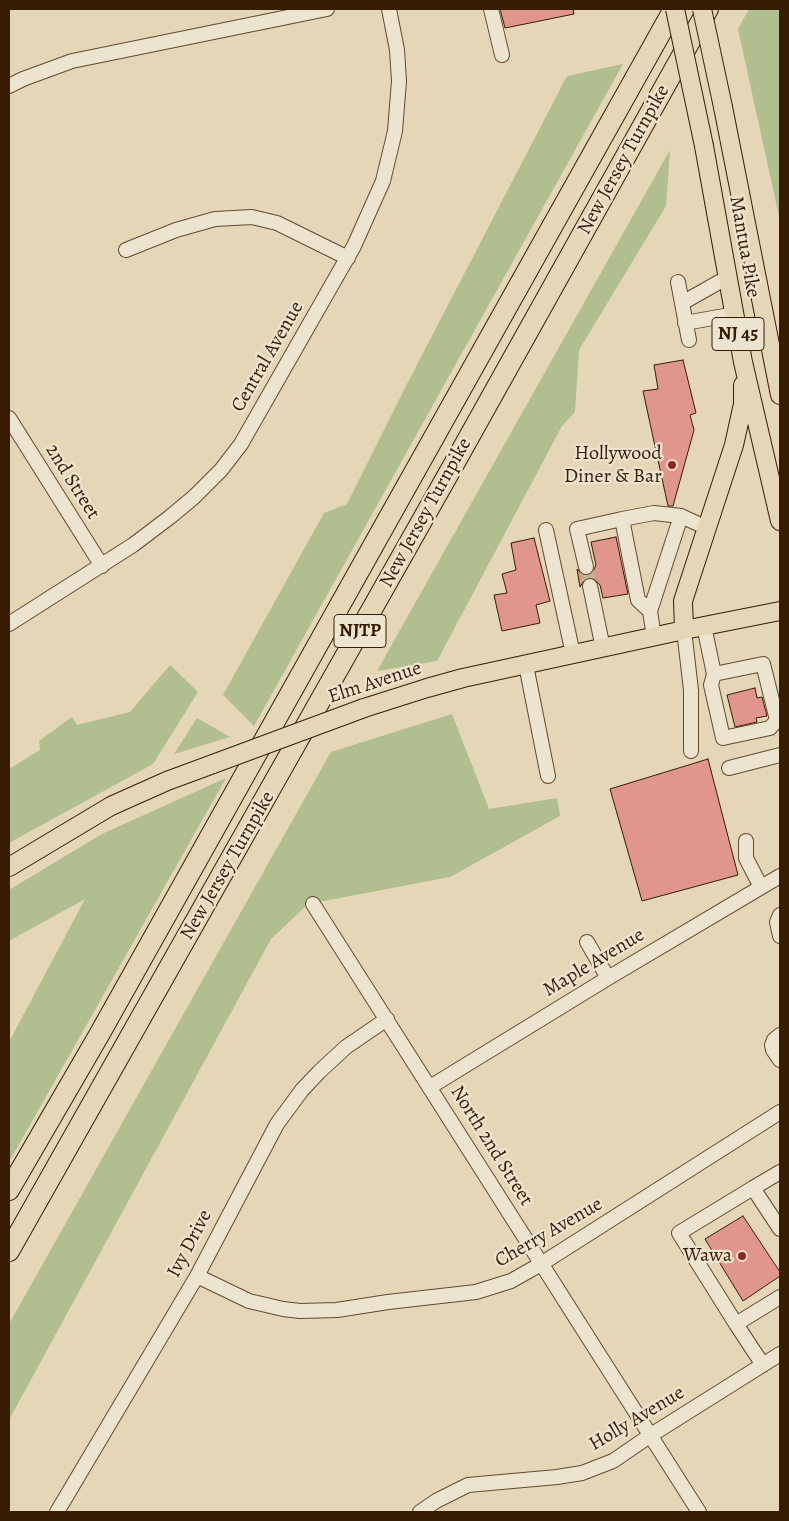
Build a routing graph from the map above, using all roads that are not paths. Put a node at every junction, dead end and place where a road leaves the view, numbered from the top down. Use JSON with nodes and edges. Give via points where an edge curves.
{"nodes":[{"id":1,"x":327,"y":9,"type":"edge"},
{"id":2,"x":389,"y":9,"type":"edge"},
{"id":3,"x":491,"y":9,"type":"edge"},
{"id":4,"x":674,"y":9,"type":"edge"},
{"id":5,"x":702,"y":9,"type":"edge"},
{"id":6,"x":708,"y":9,"type":"edge"},
{"id":7,"x":502,"y":55,"type":"dead end"},
{"id":8,"x":9,"y":86,"type":"edge"},
{"id":9,"x":126,"y":250,"type":"dead end"},
{"id":10,"x":348,"y":258,"type":"junction"},
{"id":11,"x":728,"y":277,"type":"junction"},
{"id":12,"x":678,"y":282,"type":"dead end"},
{"id":13,"x":682,"y":303,"type":"junction"},
{"id":14,"x":735,"y":314,"type":"junction"},
{"id":15,"x":686,"y":322,"type":"junction"},
{"id":16,"x":689,"y":340,"type":"dead end"},
{"id":17,"x":743,"y":362,"type":"junction"},
{"id":18,"x":780,"y":395,"type":"edge"},
{"id":19,"x":9,"y":418,"type":"edge"},
{"id":20,"x":681,"y":516,"type":"junction"},
{"id":21,"x":622,"y":519,"type":"junction"},
{"id":22,"x":780,"y":521,"type":"edge"},
{"id":23,"x":707,"y":528,"type":"junction"},
{"id":24,"x":546,"y":530,"type":"dead end"},
{"id":25,"x":102,"y":566,"type":"junction"},
{"id":26,"x":586,"y":567,"type":"tunnel mouth"},
{"id":27,"x":590,"y":586,"type":"tunnel mouth"},
{"id":28,"x":650,"y":611,"type":"junction"},
{"id":29,"x":780,"y":611,"type":"edge"},
{"id":30,"x":9,"y":624,"type":"edge"},
{"id":31,"x":704,"y":626,"type":"junction"},
{"id":32,"x":684,"y":630,"type":"junction"},
{"id":33,"x":654,"y":637,"type":"junction"},
{"id":34,"x":602,"y":648,"type":"junction"},
{"id":35,"x":573,"y":654,"type":"junction"},
{"id":36,"x":526,"y":665,"type":"junction"},
{"id":37,"x":714,"y":674,"type":"junction"},
{"id":38,"x":778,"y":720,"type":"edge"},
{"id":39,"x":691,"y":751,"type":"dead end"},
{"id":40,"x":780,"y":755,"type":"edge"},
{"id":41,"x":729,"y":768,"type":"dead end"},
{"id":42,"x":548,"y":776,"type":"dead end"},
{"id":43,"x":746,"y":841,"type":"dead end"},
{"id":44,"x":9,"y":867,"type":"edge"},
{"id":45,"x":780,"y":876,"type":"edge"},
{"id":46,"x":762,"y":887,"type":"junction"},
{"id":47,"x":313,"y":904,"type":"dead end"},
{"id":48,"x":780,"y":915,"type":"edge"},
{"id":49,"x":780,"y":936,"type":"edge"},
{"id":50,"x":587,"y":942,"type":"dead end"},
{"id":51,"x":608,"y":978,"type":"junction"},
{"id":52,"x":387,"y":1019,"type":"junction"},
{"id":53,"x":780,"y":1035,"type":"edge"},
{"id":54,"x":780,"y":1060,"type":"edge"},
{"id":55,"x":430,"y":1087,"type":"junction"},
{"id":56,"x":780,"y":1112,"type":"edge"},
{"id":57,"x":780,"y":1172,"type":"edge"},
{"id":58,"x":754,"y":1188,"type":"junction"},
{"id":59,"x":9,"y":1190,"type":"edge"},
{"id":60,"x":780,"y":1229,"type":"edge"},
{"id":61,"x":9,"y":1252,"type":"edge"},
{"id":62,"x":541,"y":1264,"type":"junction"},
{"id":63,"x":197,"y":1276,"type":"junction"},
{"id":64,"x":780,"y":1297,"type":"edge"},
{"id":65,"x":736,"y":1324,"type":"junction"},
{"id":66,"x":780,"y":1354,"type":"edge"},
{"id":67,"x":762,"y":1365,"type":"junction"},
{"id":68,"x":652,"y":1435,"type":"junction"},
{"id":69,"x":58,"y":1512,"type":"edge"},
{"id":70,"x":420,"y":1512,"type":"edge"},
{"id":71,"x":699,"y":1512,"type":"edge"}],
"edges":[{"from":1,"to":8,"type":"street","via":[[72,61]]},
{"from":2,"to":10,"type":"street","name":"Central Avenue","via":[[398,65],[395,131],[383,181]]},
{"from":3,"to":7,"type":"street"},
{"from":4,"to":11,"type":"main road","name":"Mantua Pike","number":"NJ 45","bridge":true},
{"from":4,"to":59,"type":"highway","name":"New Jersey Turnpike","number":"NJTP"},
{"from":5,"to":18,"type":"main road","name":"Mantua Pike","number":"NJ 45","bridge":true},
{"from":6,"to":61,"type":"highway","name":"New Jersey Turnpike","number":"NJTP"},
{"from":9,"to":10,"type":"street","via":[[184,228],[216,220],[252,217],[277,223]]},
{"from":10,"to":25,"type":"street","name":"Central Avenue","via":[[241,444],[194,497],[133,546]]},
{"from":11,"to":13,"type":"street"},
{"from":11,"to":14,"type":"main road","name":"Mantua Pike","number":"NJ 45"},
{"from":12,"to":13,"type":"street"},
{"from":13,"to":15,"type":"street"},
{"from":14,"to":15,"type":"street"},
{"from":14,"to":17,"type":"main road","name":"Mantua Pike","number":"NJ 45"},
{"from":15,"to":16,"type":"street"},
{"from":17,"to":22,"type":"main road","name":"Mantua Pike","number":"NJ 45"},
{"from":17,"to":23,"type":"main road","via":[[743,404],[734,445]]},
{"from":19,"to":25,"type":"street","name":"2nd Street"},
{"from":20,"to":21,"type":"street","via":[[654,513]]},
{"from":20,"to":23,"type":"street"},
{"from":20,"to":28,"type":"street"},
{"from":21,"to":26,"type":"street","via":[[577,529]]},
{"from":21,"to":28,"type":"street","via":[[638,600]]},
{"from":23,"to":32,"type":"main road","via":[[683,601]]},
{"from":24,"to":35,"type":"street"},
{"from":25,"to":30,"type":"street","name":"Central Avenue"},
{"from":27,"to":34,"type":"street"},
{"from":28,"to":33,"type":"street"},
{"from":29,"to":31,"type":"main road","name":"Elm Avenue"},
{"from":31,"to":32,"type":"main road","name":"Elm Avenue"},
{"from":31,"to":37,"type":"street"},
{"from":32,"to":33,"type":"main road","name":"Elm Avenue"},
{"from":32,"to":39,"type":"street","via":[[691,690]]},
{"from":33,"to":34,"type":"main road","name":"Elm Avenue"},
{"from":34,"to":35,"type":"main road","name":"Elm Avenue"},
{"from":35,"to":36,"type":"main road","name":"Elm Avenue"},
{"from":36,"to":42,"type":"street"},
{"from":36,"to":44,"type":"main road","name":"Elm Avenue","bridge":true,"via":[[463,678],[364,708],[167,781],[111,806]]},
{"from":37,"to":38,"type":"street","via":[[764,664]]},
{"from":37,"to":38,"type":"street","via":[[711,685],[723,738],[770,728]]},
{"from":40,"to":41,"type":"street"},
{"from":43,"to":46,"type":"street","via":[[746,858]]},
{"from":45,"to":46,"type":"street","name":"Maple Avenue"},
{"from":46,"to":51,"type":"street","name":"Maple Avenue"},
{"from":47,"to":52,"type":"street","name":"North 2nd Street"},
{"from":48,"to":49,"type":"street","via":[[777,922]]},
{"from":50,"to":51,"type":"street"},
{"from":51,"to":55,"type":"street","name":"Maple Avenue"},
{"from":52,"to":55,"type":"street","name":"North 2nd Street"},
{"from":52,"to":63,"type":"street","name":"Ivy Drive","via":[[346,1047],[319,1072],[277,1124]]},
{"from":53,"to":54,"type":"street","via":[[772,1045]]},
{"from":55,"to":62,"type":"street","name":"North 2nd Street"},
{"from":56,"to":62,"type":"street","name":"Cherry Avenue"},
{"from":57,"to":58,"type":"street"},
{"from":58,"to":60,"type":"street"},
{"from":58,"to":65,"type":"street","via":[[679,1233]]},
{"from":62,"to":63,"type":"street","name":"Cherry Avenue","via":[[511,1282],[476,1292],[318,1311],[283,1309],[249,1301]]},
{"from":62,"to":68,"type":"street","name":"North 2nd Street"},
{"from":63,"to":69,"type":"street","name":"Ivy Drive"},
{"from":64,"to":65,"type":"street"},
{"from":65,"to":67,"type":"street"},
{"from":66,"to":67,"type":"street","name":"Holly Avenue"},
{"from":67,"to":68,"type":"street","name":"Holly Avenue"},
{"from":68,"to":70,"type":"street","name":"Holly Avenue","via":[[613,1462],[582,1473],[468,1486]]},
{"from":68,"to":71,"type":"street"}]}
